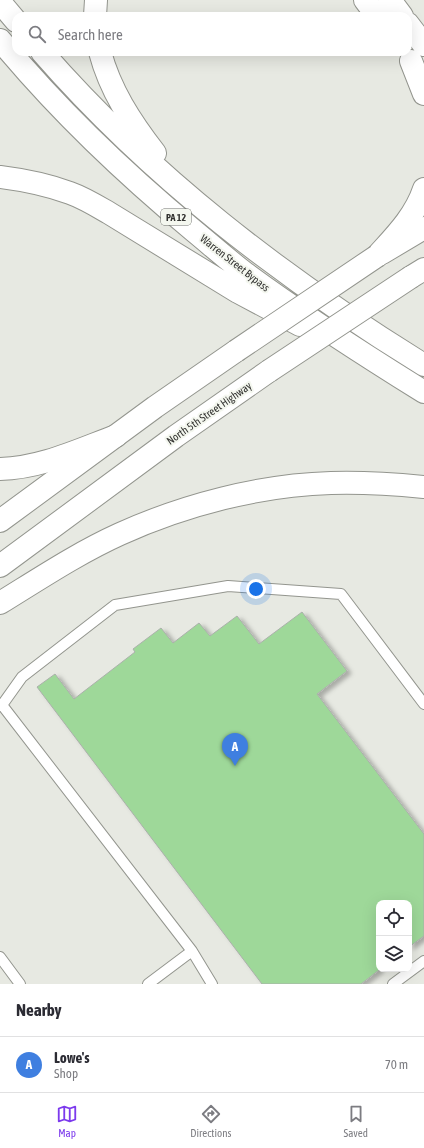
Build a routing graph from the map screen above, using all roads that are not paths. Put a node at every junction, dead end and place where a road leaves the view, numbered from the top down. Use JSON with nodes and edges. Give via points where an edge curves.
{"nodes":[{"id":1,"x":96,"y":0,"type":"edge"},
{"id":2,"x":365,"y":0,"type":"edge"},
{"id":3,"x":390,"y":0,"type":"edge"},
{"id":4,"x":0,"y":2,"type":"edge"},
{"id":5,"x":95,"y":12,"type":"edge"},
{"id":6,"x":374,"y":12,"type":"edge"},
{"id":7,"x":399,"y":12,"type":"edge"},
{"id":8,"x":12,"y":16,"type":"edge"},
{"id":9,"x":0,"y":40,"type":"edge"},
{"id":10,"x":412,"y":42,"type":"edge"},
{"id":11,"x":12,"y":54,"type":"edge"},
{"id":12,"x":14,"y":56,"type":"edge"},
{"id":13,"x":46,"y":56,"type":"edge"},
{"id":14,"x":101,"y":56,"type":"edge"},
{"id":15,"x":416,"y":59,"type":"edge"},
{"id":16,"x":424,"y":94,"type":"edge"},
{"id":17,"x":0,"y":177,"type":"edge"},
{"id":18,"x":424,"y":189,"type":"edge"},
{"id":19,"x":191,"y":198,"type":"junction"},
{"id":20,"x":424,"y":228,"type":"edge"},
{"id":21,"x":378,"y":256,"type":"junction"},
{"id":22,"x":418,"y":273,"type":"edge"},
{"id":23,"x":378,"y":364,"type":"junction"},
{"id":24,"x":424,"y":365,"type":"edge"},
{"id":25,"x":424,"y":392,"type":"edge"},
{"id":26,"x":116,"y":436,"type":"junction"},
{"id":27,"x":0,"y":470,"type":"edge"},
{"id":28,"x":424,"y":487,"type":"edge"},
{"id":29,"x":0,"y":521,"type":"edge"},
{"id":30,"x":0,"y":566,"type":"edge"},
{"id":31,"x":0,"y":603,"type":"edge"},
{"id":32,"x":424,"y":704,"type":"edge"},
{"id":33,"x":1,"y":706,"type":"edge"},
{"id":34,"x":192,"y":951,"type":"junction"},
{"id":35,"x":1,"y":960,"type":"edge"},
{"id":36,"x":424,"y":961,"type":"edge"},
{"id":37,"x":20,"y":984,"type":"edge"},
{"id":38,"x":148,"y":984,"type":"edge"},
{"id":39,"x":212,"y":984,"type":"edge"},
{"id":40,"x":393,"y":984,"type":"edge"}],
"edges":[{"from":1,"to":5,"type":"main road"},
{"from":2,"to":6,"type":"main road"},
{"from":3,"to":7,"type":"main road"},
{"from":4,"to":8,"type":"main road"},
{"from":9,"to":11,"type":"main road","name":"Warren Street Bypass","number":"PA 12"},
{"from":10,"to":15,"type":"main road"},
{"from":12,"to":23,"type":"main road","name":"Warren Street Bypass","number":"PA 12","via":[[76,124],[175,216],[245,273]]},
{"from":13,"to":19,"type":"main road","name":"Warren Street Bypass","number":"PA 12","via":[[125,139]]},
{"from":14,"to":19,"type":"main road","via":[[108,78],[126,113]]},
{"from":15,"to":16,"type":"main road"},
{"from":17,"to":23,"type":"main road","via":[[52,187],[90,203],[269,310]]},
{"from":18,"to":21,"type":"main road","via":[[414,211]]},
{"from":19,"to":24,"type":"main road","name":"Warren Street Bypass","number":"PA 12","via":[[259,254],[358,324]]},
{"from":20,"to":21,"type":"main road"},
{"from":21,"to":26,"type":"main road","bridge":true,"via":[[236,351]]},
{"from":22,"to":30,"type":"main road","name":"North 5th Street Highway","bridge":true,"via":[[269,371]]},
{"from":23,"to":25,"type":"main road","name":"Warren Street Bypass","number":"PA 12"},
{"from":26,"to":27,"type":"main road","via":[[42,463]]},
{"from":26,"to":29,"type":"main road"},
{"from":28,"to":31,"type":"main road","via":[[329,483],[271,489],[210,502],[178,511],[120,534],[65,563]]},
{"from":32,"to":33,"type":"lane","via":[[341,594],[228,586],[115,606],[22,677]]},
{"from":33,"to":34,"type":"lane"},
{"from":34,"to":38,"type":"lane"},
{"from":34,"to":39,"type":"lane"},
{"from":35,"to":37,"type":"lane"},
{"from":36,"to":40,"type":"lane"}]}
